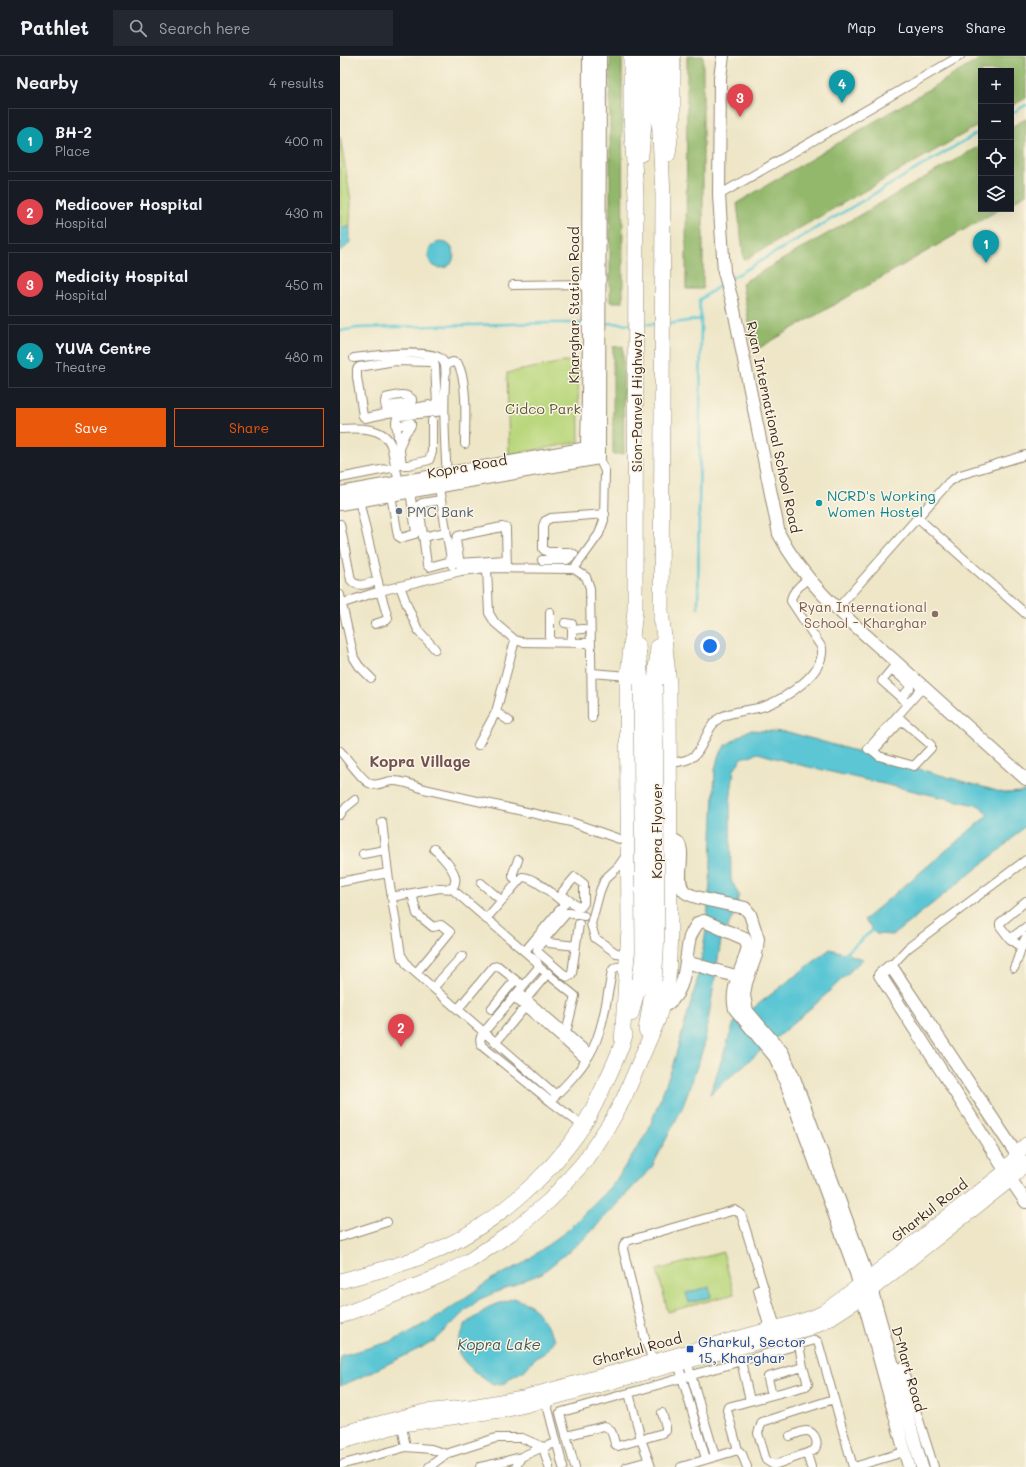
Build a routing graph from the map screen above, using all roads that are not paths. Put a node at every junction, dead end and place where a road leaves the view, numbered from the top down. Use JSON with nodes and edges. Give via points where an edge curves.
{"nodes":[{"id":1,"x":589,"y":56,"type":"edge"},
{"id":2,"x":600,"y":56,"type":"edge"},
{"id":3,"x":631,"y":56,"type":"edge"},
{"id":4,"x":645,"y":56,"type":"edge"},
{"id":5,"x":659,"y":56,"type":"edge"},
{"id":6,"x":673,"y":56,"type":"edge"},
{"id":7,"x":723,"y":56,"type":"edge"},
{"id":8,"x":960,"y":56,"type":"edge"},
{"id":9,"x":595,"y":69,"type":"junction"},
{"id":10,"x":636,"y":195,"type":"junction"},
{"id":11,"x":663,"y":195,"type":"junction"},
{"id":12,"x":719,"y":195,"type":"junction"},
{"id":13,"x":594,"y":251,"type":"junction"},
{"id":14,"x":588,"y":284,"type":"junction"},
{"id":15,"x":513,"y":285,"type":"dead end"},
{"id":16,"x":594,"y":307,"type":"junction"},
{"id":17,"x":594,"y":340,"type":"junction"},
{"id":18,"x":354,"y":358,"type":"dead end"},
{"id":19,"x":445,"y":364,"type":"junction"},
{"id":20,"x":441,"y":406,"type":"junction"},
{"id":21,"x":432,"y":421,"type":"dead end"},
{"id":22,"x":396,"y":426,"type":"junction"},
{"id":23,"x":340,"y":429,"type":"edge"},
{"id":24,"x":465,"y":444,"type":"dead end"},
{"id":25,"x":399,"y":446,"type":"junction"},
{"id":26,"x":587,"y":448,"type":"junction"},
{"id":27,"x":1026,"y":455,"type":"edge"},
{"id":28,"x":599,"y":458,"type":"junction"},
{"id":29,"x":396,"y":467,"type":"junction"},
{"id":30,"x":340,"y":478,"type":"edge"},
{"id":31,"x":443,"y":480,"type":"junction"},
{"id":32,"x":399,"y":482,"type":"junction"},
{"id":33,"x":410,"y":491,"type":"junction"},
{"id":34,"x":340,"y":493,"type":"edge"},
{"id":35,"x":391,"y":494,"type":"junction"},
{"id":36,"x":359,"y":500,"type":"junction"},
{"id":37,"x":441,"y":500,"type":"junction"},
{"id":38,"x":340,"y":504,"type":"edge"},
{"id":39,"x":605,"y":514,"type":"junction"},
{"id":40,"x":918,"y":518,"type":"junction"},
{"id":41,"x":340,"y":524,"type":"edge"},
{"id":42,"x":446,"y":532,"type":"junction"},
{"id":43,"x":424,"y":537,"type":"junction"},
{"id":44,"x":506,"y":564,"type":"junction"},
{"id":45,"x":456,"y":567,"type":"junction"},
{"id":46,"x":487,"y":568,"type":"junction"},
{"id":47,"x":542,"y":569,"type":"junction"},
{"id":48,"x":574,"y":569,"type":"junction"},
{"id":49,"x":808,"y":578,"type":"junction"},
{"id":50,"x":378,"y":581,"type":"junction"},
{"id":51,"x":400,"y":586,"type":"junction"},
{"id":52,"x":380,"y":591,"type":"junction"},
{"id":53,"x":340,"y":595,"type":"edge"},
{"id":54,"x":341,"y":604,"type":"edge"},
{"id":55,"x":837,"y":609,"type":"junction"},
{"id":56,"x":635,"y":610,"type":"junction"},
{"id":57,"x":662,"y":610,"type":"junction"},
{"id":58,"x":550,"y":612,"type":"dead end"},
{"id":59,"x":1026,"y":613,"type":"edge"},
{"id":60,"x":565,"y":623,"type":"dead end"},
{"id":61,"x":375,"y":624,"type":"dead end"},
{"id":62,"x":584,"y":629,"type":"dead end"},
{"id":63,"x":572,"y":630,"type":"junction"},
{"id":64,"x":515,"y":640,"type":"junction"},
{"id":65,"x":550,"y":642,"type":"junction"},
{"id":66,"x":572,"y":643,"type":"junction"},
{"id":67,"x":591,"y":643,"type":"junction"},
{"id":68,"x":435,"y":649,"type":"dead end"},
{"id":69,"x":894,"y":666,"type":"junction"},
{"id":70,"x":592,"y":673,"type":"junction"},
{"id":71,"x":628,"y":676,"type":"junction"},
{"id":72,"x":371,"y":678,"type":"dead end"},
{"id":73,"x":648,"y":684,"type":"junction"},
{"id":74,"x":923,"y":687,"type":"junction"},
{"id":75,"x":901,"y":698,"type":"junction"},
{"id":76,"x":908,"y":704,"type":"junction"},
{"id":77,"x":496,"y":712,"type":"junction"},
{"id":78,"x":592,"y":718,"type":"dead end"},
{"id":79,"x":900,"y":718,"type":"junction"},
{"id":80,"x":509,"y":721,"type":"dead end"},
{"id":81,"x":478,"y":745,"type":"dead end"},
{"id":82,"x":340,"y":750,"type":"edge"},
{"id":83,"x":670,"y":763,"type":"junction"},
{"id":84,"x":1024,"y":773,"type":"edge"},
{"id":85,"x":355,"y":800,"type":"dead end"},
{"id":86,"x":340,"y":815,"type":"edge"},
{"id":87,"x":382,"y":822,"type":"dead end"},
{"id":88,"x":668,"y":840,"type":"junction"},
{"id":89,"x":631,"y":845,"type":"junction"},
{"id":90,"x":434,"y":849,"type":"dead end"},
{"id":91,"x":385,"y":850,"type":"junction"},
{"id":92,"x":363,"y":854,"type":"dead end"},
{"id":93,"x":518,"y":860,"type":"dead end"},
{"id":94,"x":1026,"y":860,"type":"edge"},
{"id":95,"x":388,"y":873,"type":"junction"},
{"id":96,"x":340,"y":881,"type":"edge"},
{"id":97,"x":518,"y":881,"type":"junction"},
{"id":98,"x":481,"y":883,"type":"dead end"},
{"id":99,"x":452,"y":889,"type":"junction"},
{"id":100,"x":412,"y":894,"type":"junction"},
{"id":101,"x":391,"y":898,"type":"junction"},
{"id":102,"x":501,"y":900,"type":"junction"},
{"id":103,"x":1026,"y":901,"type":"edge"},
{"id":104,"x":584,"y":916,"type":"dead end"},
{"id":105,"x":486,"y":919,"type":"junction"},
{"id":106,"x":579,"y":924,"type":"dead end"},
{"id":107,"x":1026,"y":927,"type":"edge"},
{"id":108,"x":1026,"y":937,"type":"edge"},
{"id":109,"x":1010,"y":939,"type":"junction"},
{"id":110,"x":576,"y":946,"type":"junction"},
{"id":111,"x":1022,"y":947,"type":"junction"},
{"id":112,"x":525,"y":951,"type":"junction"},
{"id":113,"x":462,"y":956,"type":"dead end"},
{"id":114,"x":542,"y":960,"type":"junction"},
{"id":115,"x":628,"y":961,"type":"junction"},
{"id":116,"x":686,"y":962,"type":"junction"},
{"id":117,"x":891,"y":966,"type":"junction"},
{"id":118,"x":1014,"y":968,"type":"dead end"},
{"id":119,"x":416,"y":973,"type":"junction"},
{"id":120,"x":548,"y":973,"type":"junction"},
{"id":121,"x":734,"y":976,"type":"junction"},
{"id":122,"x":515,"y":980,"type":"junction"},
{"id":123,"x":647,"y":981,"type":"junction"},
{"id":124,"x":434,"y":987,"type":"junction"},
{"id":125,"x":519,"y":992,"type":"junction"},
{"id":126,"x":522,"y":1007,"type":"junction"},
{"id":127,"x":662,"y":1007,"type":"junction"},
{"id":128,"x":458,"y":1009,"type":"junction"},
{"id":129,"x":491,"y":1009,"type":"dead end"},
{"id":130,"x":743,"y":1013,"type":"junction"},
{"id":131,"x":484,"y":1032,"type":"junction"},
{"id":132,"x":566,"y":1033,"type":"junction"},
{"id":133,"x":496,"y":1042,"type":"junction"},
{"id":134,"x":622,"y":1044,"type":"junction"},
{"id":135,"x":643,"y":1051,"type":"junction"},
{"id":136,"x":950,"y":1054,"type":"junction"},
{"id":137,"x":588,"y":1057,"type":"junction"},
{"id":138,"x":936,"y":1064,"type":"junction"},
{"id":139,"x":553,"y":1098,"type":"junction"},
{"id":140,"x":583,"y":1126,"type":"junction"},
{"id":141,"x":1026,"y":1144,"type":"edge"},
{"id":142,"x":1023,"y":1163,"type":"edge"},
{"id":143,"x":1008,"y":1175,"type":"junction"},
{"id":144,"x":1026,"y":1202,"type":"edge"},
{"id":145,"x":387,"y":1222,"type":"dead end"},
{"id":146,"x":340,"y":1237,"type":"edge"},
{"id":147,"x":340,"y":1281,"type":"edge"},
{"id":148,"x":865,"y":1288,"type":"junction"},
{"id":149,"x":758,"y":1290,"type":"dead end"},
{"id":150,"x":768,"y":1313,"type":"junction"},
{"id":151,"x":340,"y":1316,"type":"edge"},
{"id":152,"x":644,"y":1319,"type":"dead end"},
{"id":153,"x":772,"y":1328,"type":"junction"},
{"id":154,"x":648,"y":1342,"type":"junction"},
{"id":155,"x":799,"y":1345,"type":"junction"},
{"id":156,"x":681,"y":1359,"type":"junction"},
{"id":157,"x":652,"y":1361,"type":"junction"},
{"id":158,"x":741,"y":1361,"type":"junction"},
{"id":159,"x":902,"y":1366,"type":"dead end"},
{"id":160,"x":803,"y":1367,"type":"junction"},
{"id":161,"x":691,"y":1375,"type":"junction"},
{"id":162,"x":682,"y":1377,"type":"junction"},
{"id":163,"x":629,"y":1393,"type":"junction"},
{"id":164,"x":544,"y":1395,"type":"junction"},
{"id":165,"x":772,"y":1395,"type":"junction"},
{"id":166,"x":834,"y":1399,"type":"junction"},
{"id":167,"x":750,"y":1402,"type":"junction"},
{"id":168,"x":662,"y":1413,"type":"dead end"},
{"id":169,"x":401,"y":1421,"type":"junction"},
{"id":170,"x":340,"y":1433,"type":"edge"},
{"id":171,"x":566,"y":1436,"type":"junction"},
{"id":172,"x":790,"y":1436,"type":"dead end"},
{"id":173,"x":641,"y":1440,"type":"junction"},
{"id":174,"x":340,"y":1443,"type":"edge"},
{"id":175,"x":557,"y":1443,"type":"junction"},
{"id":176,"x":406,"y":1447,"type":"junction"},
{"id":177,"x":543,"y":1447,"type":"junction"},
{"id":178,"x":738,"y":1450,"type":"junction"},
{"id":179,"x":904,"y":1452,"type":"junction"},
{"id":180,"x":446,"y":1454,"type":"junction"},
{"id":181,"x":807,"y":1454,"type":"junction"},
{"id":182,"x":715,"y":1456,"type":"junction"},
{"id":183,"x":521,"y":1457,"type":"junction"},
{"id":184,"x":706,"y":1459,"type":"junction"},
{"id":185,"x":650,"y":1464,"type":"edge"},
{"id":186,"x":340,"y":1465,"type":"edge"},
{"id":187,"x":493,"y":1465,"type":"edge"},
{"id":188,"x":429,"y":1467,"type":"edge"},
{"id":189,"x":480,"y":1467,"type":"edge"},
{"id":190,"x":516,"y":1467,"type":"edge"},
{"id":191,"x":549,"y":1467,"type":"edge"},
{"id":192,"x":563,"y":1467,"type":"edge"},
{"id":193,"x":575,"y":1467,"type":"edge"},
{"id":194,"x":627,"y":1467,"type":"edge"},
{"id":195,"x":681,"y":1467,"type":"edge"},
{"id":196,"x":747,"y":1467,"type":"edge"},
{"id":197,"x":811,"y":1467,"type":"edge"},
{"id":198,"x":853,"y":1467,"type":"edge"},
{"id":199,"x":909,"y":1467,"type":"edge"},
{"id":200,"x":922,"y":1467,"type":"edge"},
{"id":201,"x":934,"y":1467,"type":"edge"}],
"edges":[{"from":1,"to":9,"type":"street","name":"Kharghar Station Road"},
{"from":2,"to":9,"type":"street","name":"Kharghar Station Road"},
{"from":3,"to":10,"type":"highway","via":[[631,115]]},
{"from":4,"to":10,"type":"highway","via":[[645,115]]},
{"from":5,"to":11,"type":"highway"},
{"from":6,"to":11,"type":"highway","via":[[673,115]]},
{"from":7,"to":12,"type":"street","name":"Ryan International School Road","via":[[720,77]]},
{"from":8,"to":12,"type":"street"},
{"from":9,"to":13,"type":"street","name":"Kharghar Station Road"},
{"from":10,"to":56,"type":"highway","name":"Sion-Panvel Highway"},
{"from":11,"to":57,"type":"highway","name":"Sion-Panvel Highway"},
{"from":12,"to":49,"type":"street","name":"Ryan International School Road","via":[[724,272],[732,300],[779,534],[788,552]]},
{"from":13,"to":14,"type":"street","name":"Kharghar Station Road"},
{"from":13,"to":16,"type":"street","name":"Kharghar Station Road"},
{"from":14,"to":15,"type":"street"},
{"from":14,"to":16,"type":"street","name":"Kharghar Station Road"},
{"from":16,"to":17,"type":"street","name":"Kharghar Station Road"},
{"from":17,"to":26,"type":"street","name":"Kharghar Station Road"},
{"from":17,"to":28,"type":"street","name":"Kharghar Station Road"},
{"from":18,"to":19,"type":"street","via":[[401,353],[422,354],[436,355]]},
{"from":19,"to":20,"type":"street"},
{"from":19,"to":24,"type":"street","via":[[453,362],[458,364],[461,370],[465,404]]},
{"from":20,"to":20,"type":"street","via":[[389,413],[385,410],[365,418],[357,370],[396,361],[434,363]]},
{"from":20,"to":22,"type":"street","via":[[400,416],[396,420]]},
{"from":20,"to":31,"type":"street"},
{"from":21,"to":25,"type":"street","via":[[432,452],[429,460],[402,465]]},
{"from":22,"to":25,"type":"street"},
{"from":22,"to":25,"type":"street","via":[[411,423]]},
{"from":23,"to":29,"type":"street","via":[[362,428],[384,437],[390,442]]},
{"from":26,"to":28,"type":"street"},
{"from":26,"to":31,"type":"street","name":"Kopra Road"},
{"from":27,"to":40,"type":"street","via":[[960,475],[949,482]]},
{"from":28,"to":31,"type":"street","name":"Kopra Road"},
{"from":28,"to":39,"type":"street","via":[[605,471]]},
{"from":29,"to":30,"type":"street"},
{"from":29,"to":32,"type":"street"},
{"from":31,"to":32,"type":"street","name":"Kopra Road"},
{"from":31,"to":33,"type":"street","name":"Kopra Road"},
{"from":31,"to":37,"type":"street"},
{"from":32,"to":34,"type":"street","name":"Kopra Road"},
{"from":33,"to":35,"type":"street","name":"Kopra Road"},
{"from":33,"to":35,"type":"street","via":[[416,534],[401,538],[398,536]]},
{"from":35,"to":36,"type":"street","name":"Kopra Road"},
{"from":36,"to":38,"type":"street","name":"Kopra Road"},
{"from":36,"to":50,"type":"street"},
{"from":37,"to":42,"type":"street"},
{"from":37,"to":43,"type":"street","via":[[419,505]]},
{"from":39,"to":47,"type":"street","via":[[551,518],[545,521],[543,549],[547,552],[571,553],[568,560],[542,557]]},
{"from":39,"to":48,"type":"street","via":[[599,534]]},
{"from":40,"to":55,"type":"street"},
{"from":40,"to":59,"type":"street"},
{"from":41,"to":50,"type":"street","via":[[351,580],[359,586]]},
{"from":42,"to":43,"type":"street"},
{"from":42,"to":45,"type":"street"},
{"from":43,"to":45,"type":"street","via":[[428,566]]},
{"from":44,"to":45,"type":"street"},
{"from":44,"to":45,"type":"street","via":[[506,528],[502,527],[458,536]]},
{"from":44,"to":46,"type":"street"},
{"from":44,"to":47,"type":"street"},
{"from":45,"to":46,"type":"street"},
{"from":45,"to":51,"type":"street"},
{"from":46,"to":64,"type":"street","via":[[489,613],[495,623]]},
{"from":47,"to":48,"type":"street"},
{"from":48,"to":67,"type":"street","via":[[586,577],[590,588]]},
{"from":49,"to":55,"type":"street","name":"Ryan International School Road"},
{"from":49,"to":83,"type":"street","via":[[794,592],[791,601],[822,648],[818,666],[804,682],[765,706],[717,719],[696,755]]},
{"from":50,"to":52,"type":"street"},
{"from":51,"to":52,"type":"street"},
{"from":51,"to":68,"type":"street","via":[[418,630]]},
{"from":52,"to":54,"type":"street"},
{"from":52,"to":61,"type":"street","via":[[388,618]]},
{"from":53,"to":54,"type":"street"},
{"from":54,"to":72,"type":"street","via":[[354,658]]},
{"from":55,"to":69,"type":"street","name":"Ryan International School Road"},
{"from":56,"to":71,"type":"highway"},
{"from":56,"to":73,"type":"highway","name":"Kopra Flyover"},
{"from":57,"to":73,"type":"highway","name":"Kopra Flyover"},
{"from":57,"to":83,"type":"highway","via":[[669,684]]},
{"from":58,"to":65,"type":"street"},
{"from":60,"to":63,"type":"street","via":[[572,623]]},
{"from":62,"to":63,"type":"street"},
{"from":63,"to":66,"type":"street"},
{"from":64,"to":65,"type":"street"},
{"from":64,"to":77,"type":"street"},
{"from":65,"to":66,"type":"street"},
{"from":66,"to":67,"type":"street"},
{"from":67,"to":70,"type":"street"},
{"from":69,"to":74,"type":"street","name":"Ryan International School Road"},
{"from":69,"to":75,"type":"street","via":[[910,685]]},
{"from":69,"to":75,"type":"street","via":[[882,681]]},
{"from":70,"to":71,"type":"street"},
{"from":70,"to":78,"type":"street"},
{"from":71,"to":89,"type":"highway"},
{"from":73,"to":123,"type":"highway","name":"Kopra Flyover","bridge":true,"via":[[643,941]]},
{"from":74,"to":76,"type":"street"},
{"from":74,"to":84,"type":"street","name":"Ryan International School Road"},
{"from":75,"to":76,"type":"street"},
{"from":76,"to":79,"type":"street"},
{"from":77,"to":80,"type":"street"},
{"from":77,"to":81,"type":"street"},
{"from":79,"to":79,"type":"street","via":[[870,749],[882,757],[912,766],[931,746]]},
{"from":82,"to":89,"type":"street","via":[[365,780],[374,785],[390,781],[408,783],[424,789],[570,822]]},
{"from":83,"to":88,"type":"highway"},
{"from":85,"to":86,"type":"street"},
{"from":87,"to":91,"type":"street"},
{"from":88,"to":127,"type":"highway","via":[[670,954],[668,982]]},
{"from":88,"to":130,"type":"street","via":[[677,841],[681,850],[680,875],[685,892],[745,908],[750,914],[758,939],[756,955],[746,983]]},
{"from":89,"to":115,"type":"highway"},
{"from":89,"to":115,"type":"street","via":[[618,867],[605,879],[591,924],[594,938]]},
{"from":90,"to":99,"type":"street","via":[[455,877]]},
{"from":91,"to":92,"type":"street"},
{"from":91,"to":95,"type":"street"},
{"from":93,"to":97,"type":"street","via":[[513,873],[513,877]]},
{"from":94,"to":117,"type":"street","via":[[908,948]]},
{"from":95,"to":96,"type":"street"},
{"from":95,"to":101,"type":"street"},
{"from":97,"to":102,"type":"street"},
{"from":97,"to":112,"type":"street","via":[[522,877],[528,878],[567,902]]},
{"from":98,"to":102,"type":"street"},
{"from":99,"to":100,"type":"street","via":[[440,888]]},
{"from":99,"to":105,"type":"street"},
{"from":100,"to":101,"type":"street"},
{"from":100,"to":119,"type":"street","via":[[417,914],[431,926],[442,925],[450,932]]},
{"from":101,"to":119,"type":"street","via":[[400,954]]},
{"from":102,"to":105,"type":"street"},
{"from":103,"to":109,"type":"street","via":[[1000,923]]},
{"from":104,"to":114,"type":"street","via":[[566,914],[538,947]]},
{"from":105,"to":112,"type":"street"},
{"from":106,"to":110,"type":"street"},
{"from":107,"to":109,"type":"street"},
{"from":108,"to":111,"type":"street"},
{"from":109,"to":111,"type":"street"},
{"from":110,"to":114,"type":"street","via":[[550,941],[544,950]]},
{"from":110,"to":114,"type":"street","via":[[572,974],[569,976],[565,976]]},
{"from":111,"to":118,"type":"street"},
{"from":112,"to":114,"type":"street"},
{"from":113,"to":124,"type":"street"},
{"from":114,"to":120,"type":"street"},
{"from":114,"to":125,"type":"street"},
{"from":115,"to":134,"type":"highway"},
{"from":115,"to":137,"type":"street","via":[[616,966],[612,971],[602,1022]]},
{"from":116,"to":121,"type":"street"},
{"from":116,"to":121,"type":"street","via":[[691,935],[698,923],[704,921],[746,939],[748,946]]},
{"from":116,"to":127,"type":"street","via":[[679,992]]},
{"from":117,"to":136,"type":"street"},
{"from":117,"to":138,"type":"street","via":[[880,975]]},
{"from":119,"to":124,"type":"street"},
{"from":120,"to":126,"type":"street"},
{"from":120,"to":132,"type":"street","via":[[575,996]]},
{"from":121,"to":130,"type":"street","via":[[734,1009]]},
{"from":122,"to":125,"type":"street"},
{"from":122,"to":128,"type":"street","via":[[498,966],[493,967]]},
{"from":122,"to":129,"type":"street"},
{"from":123,"to":134,"type":"highway","name":"Kopra Flyover"},
{"from":123,"to":135,"type":"highway","name":"Kopra Flyover"},
{"from":124,"to":128,"type":"street"},
{"from":125,"to":126,"type":"street"},
{"from":125,"to":131,"type":"street"},
{"from":126,"to":132,"type":"street"},
{"from":126,"to":133,"type":"street"},
{"from":126,"to":137,"type":"street"},
{"from":127,"to":135,"type":"highway"},
{"from":128,"to":131,"type":"street"},
{"from":130,"to":148,"type":"street","via":[[763,1041],[778,1054],[782,1072],[856,1272]]},
{"from":131,"to":133,"type":"street"},
{"from":131,"to":139,"type":"street","via":[[480,1041],[482,1046]]},
{"from":132,"to":137,"type":"street"},
{"from":133,"to":139,"type":"street"},
{"from":134,"to":140,"type":"highway"},
{"from":135,"to":151,"type":"highway","via":[[624,1098],[598,1142],[567,1182],[531,1217],[490,1247],[446,1273]]},
{"from":136,"to":138,"type":"street"},
{"from":136,"to":142,"type":"street"},
{"from":137,"to":139,"type":"street"},
{"from":138,"to":143,"type":"street"},
{"from":139,"to":140,"type":"street"},
{"from":140,"to":147,"type":"highway","via":[[534,1183],[478,1228],[414,1259]]},
{"from":141,"to":142,"type":"main road","name":"Gharkul Road"},
{"from":142,"to":143,"type":"main road","name":"Gharkul Road"},
{"from":143,"to":144,"type":"street"},
{"from":143,"to":148,"type":"main road","name":"Gharkul Road"},
{"from":145,"to":146,"type":"street"},
{"from":148,"to":153,"type":"main road","name":"Gharkul Road","via":[[815,1316]]},
{"from":148,"to":156,"type":"main road","name":"Gharkul Road","via":[[828,1320],[808,1329]]},
{"from":148,"to":179,"type":"street","name":"D-Mart Road"},
{"from":148,"to":200,"type":"street","name":"D-Mart Road"},
{"from":149,"to":150,"type":"street"},
{"from":150,"to":153,"type":"street"},
{"from":150,"to":154,"type":"street","via":[[741,1214],[736,1210],[624,1244],[623,1249]]},
{"from":152,"to":154,"type":"street"},
{"from":153,"to":156,"type":"main road","name":"Gharkul Road"},
{"from":154,"to":157,"type":"street"},
{"from":155,"to":158,"type":"street"},
{"from":155,"to":160,"type":"street"},
{"from":155,"to":166,"type":"street","via":[[815,1340],[818,1342]]},
{"from":156,"to":157,"type":"main road","name":"Gharkul Road"},
{"from":156,"to":161,"type":"street"},
{"from":156,"to":162,"type":"street"},
{"from":157,"to":164,"type":"main road","name":"Gharkul Road"},
{"from":158,"to":161,"type":"street"},
{"from":158,"to":167,"type":"street"},
{"from":159,"to":201,"type":"street"},
{"from":160,"to":165,"type":"street","via":[[768,1377]]},
{"from":160,"to":165,"type":"street","via":[[808,1384],[806,1386]]},
{"from":161,"to":162,"type":"street"},
{"from":161,"to":182,"type":"street"},
{"from":162,"to":163,"type":"street"},
{"from":162,"to":184,"type":"street"},
{"from":163,"to":171,"type":"street","via":[[560,1413]]},
{"from":163,"to":173,"type":"street"},
{"from":164,"to":169,"type":"main road","name":"Gharkul Road","via":[[508,1410]]},
{"from":164,"to":175,"type":"street"},
{"from":165,"to":167,"type":"street"},
{"from":166,"to":181,"type":"street","via":[[778,1416],[762,1422],[759,1426],[758,1433],[766,1460],[770,1464],[774,1465]]},
{"from":166,"to":198,"type":"street"},
{"from":167,"to":178,"type":"street","via":[[728,1407],[727,1410]]},
{"from":168,"to":173,"type":"street","via":[[666,1431]]},
{"from":169,"to":170,"type":"main road","name":"Gharkul Road"},
{"from":169,"to":174,"type":"main road","name":"Gharkul Road"},
{"from":169,"to":176,"type":"street"},
{"from":171,"to":173,"type":"street","via":[[604,1426],[608,1427],[618,1446]]},
{"from":171,"to":193,"type":"street"},
{"from":172,"to":181,"type":"street","via":[[806,1431],[814,1435],[816,1449]]},
{"from":173,"to":185,"type":"street"},
{"from":175,"to":177,"type":"street"},
{"from":175,"to":192,"type":"street"},
{"from":176,"to":180,"type":"street"},
{"from":176,"to":186,"type":"street"},
{"from":177,"to":180,"type":"street","via":[[522,1438],[496,1438]]},
{"from":177,"to":183,"type":"street"},
{"from":177,"to":191,"type":"street"},
{"from":178,"to":182,"type":"street"},
{"from":178,"to":196,"type":"street"},
{"from":179,"to":198,"type":"street"},
{"from":179,"to":199,"type":"street","name":"D-Mart Road"},
{"from":180,"to":188,"type":"street"},
{"from":181,"to":197,"type":"street"},
{"from":182,"to":184,"type":"street"},
{"from":183,"to":187,"type":"street"},
{"from":183,"to":190,"type":"street"},
{"from":184,"to":195,"type":"street"},
{"from":185,"to":194,"type":"street"},
{"from":187,"to":189,"type":"street"}]}
